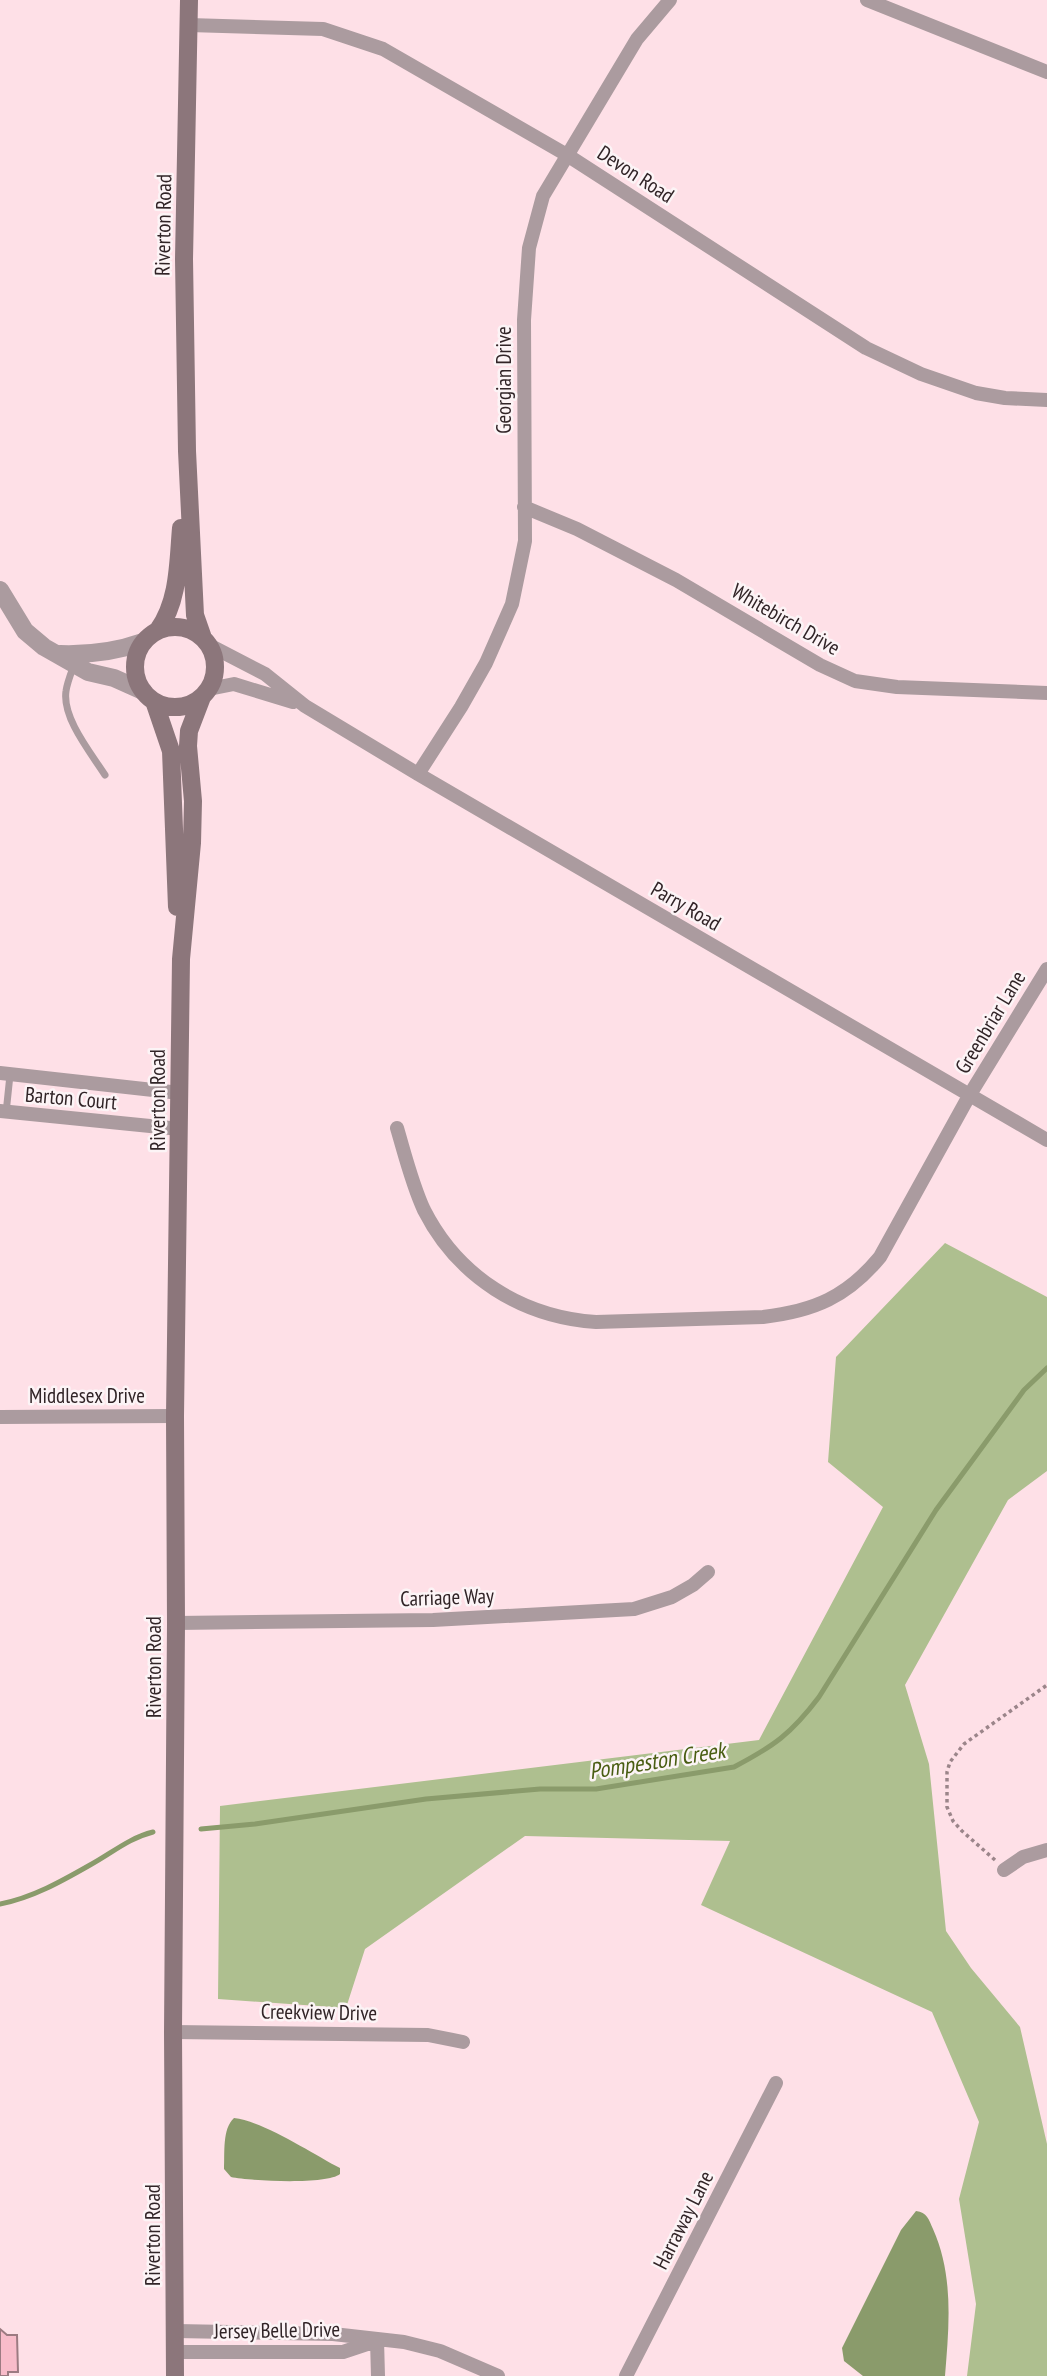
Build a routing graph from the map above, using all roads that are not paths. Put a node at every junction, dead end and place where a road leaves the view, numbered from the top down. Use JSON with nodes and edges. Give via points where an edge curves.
{"nodes":[{"id":1,"x":190,"y":0,"type":"edge"},
{"id":2,"x":670,"y":0,"type":"edge"},
{"id":3,"x":867,"y":0,"type":"edge"},
{"id":4,"x":189,"y":25,"type":"junction"},
{"id":5,"x":1047,"y":72,"type":"edge"},
{"id":6,"x":567,"y":155,"type":"junction"},
{"id":7,"x":1047,"y":400,"type":"edge"},
{"id":8,"x":187,"y":452,"type":"junction"},
{"id":9,"x":524,"y":506,"type":"junction"},
{"id":10,"x":0,"y":590,"type":"edge"},
{"id":11,"x":5,"y":609,"type":"edge"},
{"id":12,"x":158,"y":630,"type":"junction"},
{"id":13,"x":206,"y":641,"type":"junction"},
{"id":14,"x":144,"y":642,"type":"junction"},
{"id":15,"x":57,"y":654,"type":"junction"},
{"id":16,"x":74,"y":664,"type":"junction"},
{"id":17,"x":205,"y":693,"type":"junction"},
{"id":18,"x":1047,"y":693,"type":"edge"},
{"id":19,"x":149,"y":696,"type":"junction"},
{"id":20,"x":305,"y":706,"type":"junction"},
{"id":21,"x":418,"y":774,"type":"junction"},
{"id":22,"x":105,"y":775,"type":"dead end"},
{"id":23,"x":181,"y":959,"type":"junction"},
{"id":24,"x":1047,"y":969,"type":"edge"},
{"id":25,"x":5,"y":1074,"type":"edge"},
{"id":26,"x":180,"y":1093,"type":"junction"},
{"id":27,"x":969,"y":1096,"type":"junction"},
{"id":28,"x":3,"y":1112,"type":"edge"},
{"id":29,"x":397,"y":1128,"type":"dead end"},
{"id":30,"x":180,"y":1129,"type":"junction"},
{"id":31,"x":1047,"y":1140,"type":"edge"},
{"id":32,"x":175,"y":1416,"type":"junction"},
{"id":33,"x":0,"y":1417,"type":"edge"},
{"id":34,"x":708,"y":1572,"type":"dead end"},
{"id":35,"x":176,"y":1623,"type":"junction"},
{"id":36,"x":1047,"y":1850,"type":"edge"},
{"id":37,"x":1004,"y":1870,"type":"road end"},
{"id":38,"x":173,"y":2032,"type":"junction"},
{"id":39,"x":463,"y":2042,"type":"dead end"},
{"id":40,"x":776,"y":2083,"type":"dead end"},
{"id":41,"x":176,"y":2331,"type":"junction"},
{"id":42,"x":377,"y":2340,"type":"junction"},
{"id":43,"x":176,"y":2352,"type":"junction"},
{"id":44,"x":175,"y":2376,"type":"edge"},
{"id":45,"x":378,"y":2376,"type":"edge"},
{"id":46,"x":498,"y":2376,"type":"edge"},
{"id":47,"x":626,"y":2376,"type":"edge"}],
"edges":[{"from":1,"to":4,"type":"main road","name":"Riverton Road"},
{"from":2,"to":6,"type":"street","name":"Georgian Drive","via":[[637,39]]},
{"from":3,"to":5,"type":"street"},
{"from":4,"to":6,"type":"street","name":"Devon Road","via":[[323,29],[383,49]]},
{"from":4,"to":8,"type":"main road","name":"Riverton Road","via":[[184,259]]},
{"from":6,"to":7,"type":"street","name":"Devon Road","via":[[866,348],[976,393]]},
{"from":6,"to":9,"type":"street","name":"Georgian Drive","via":[[543,195],[529,248],[524,320]]},
{"from":8,"to":12,"type":"main road","name":"Riverton Road","via":[[174,596]]},
{"from":8,"to":13,"type":"main road","name":"Riverton Road","via":[[195,615]]},
{"from":9,"to":18,"type":"street","name":"Whitebirch Drive","via":[[676,580],[855,681]]},
{"from":9,"to":21,"type":"street","name":"Georgian Drive","via":[[525,541],[512,604],[486,663]]},
{"from":10,"to":11,"type":"street"},
{"from":11,"to":15,"type":"street","via":[[25,631]]},
{"from":12,"to":13,"type":"main road","via":[[180,627]]},
{"from":12,"to":14,"type":"main road"},
{"from":13,"to":17,"type":"main road","via":[[215,671]]},
{"from":13,"to":20,"type":"street","name":"Parry Road","via":[[265,674]]},
{"from":14,"to":15,"type":"street","via":[[118,651]]},
{"from":14,"to":19,"type":"main road","via":[[136,676]]},
{"from":15,"to":16,"type":"street"},
{"from":16,"to":19,"type":"street"},
{"from":16,"to":22,"type":"lane","via":[[65,692],[66,707]]},
{"from":17,"to":19,"type":"main road","via":[[189,706],[178,708],[166,707]]},
{"from":17,"to":20,"type":"street","name":"Parry Road","via":[[234,684]]},
{"from":17,"to":23,"type":"main road","name":"Riverton Road","via":[[189,731],[192,842]]},
{"from":19,"to":23,"type":"main road","name":"Riverton Road","via":[[171,751]]},
{"from":20,"to":21,"type":"street","name":"Parry Road"},
{"from":21,"to":27,"type":"street","name":"Parry Road"},
{"from":23,"to":26,"type":"main road","name":"Riverton Road"},
{"from":24,"to":27,"type":"street","name":"Greenbriar Lane"},
{"from":25,"to":26,"type":"street","name":"Barton Court"},
{"from":25,"to":28,"type":"lane"},
{"from":26,"to":30,"type":"main road","name":"Riverton Road"},
{"from":27,"to":29,"type":"street","name":"Greenbriar Lane","via":[[867,1273],[831,1300],[763,1317],[573,1321],[499,1293],[455,1257],[439,1236],[415,1188]]},
{"from":27,"to":31,"type":"street","name":"Parry Road"},
{"from":28,"to":30,"type":"street","name":"Barton Court"},
{"from":30,"to":32,"type":"main road","name":"Riverton Road"},
{"from":32,"to":33,"type":"street","name":"Middlesex Drive"},
{"from":32,"to":35,"type":"main road","name":"Riverton Road"},
{"from":34,"to":35,"type":"street","name":"Carriage Way","via":[[672,1597],[634,1609],[433,1620]]},
{"from":35,"to":38,"type":"main road","name":"Riverton Road"},
{"from":36,"to":37,"type":"street","via":[[1023,1857]]},
{"from":38,"to":39,"type":"street","name":"Creekview Drive","via":[[428,2035]]},
{"from":38,"to":41,"type":"main road","name":"Riverton Road"},
{"from":40,"to":47,"type":"street","name":"Harraway Lane"},
{"from":41,"to":42,"type":"street","name":"Jersey Belle Drive","via":[[333,2334]]},
{"from":41,"to":43,"type":"main road","name":"Riverton Road"},
{"from":42,"to":43,"type":"street","name":"Jersey Belle Drive","via":[[343,2352]]},
{"from":42,"to":45,"type":"street"},
{"from":42,"to":46,"type":"street","name":"Jersey Belle Drive","via":[[440,2351]]},
{"from":43,"to":44,"type":"main road","name":"Riverton Road"}]}
